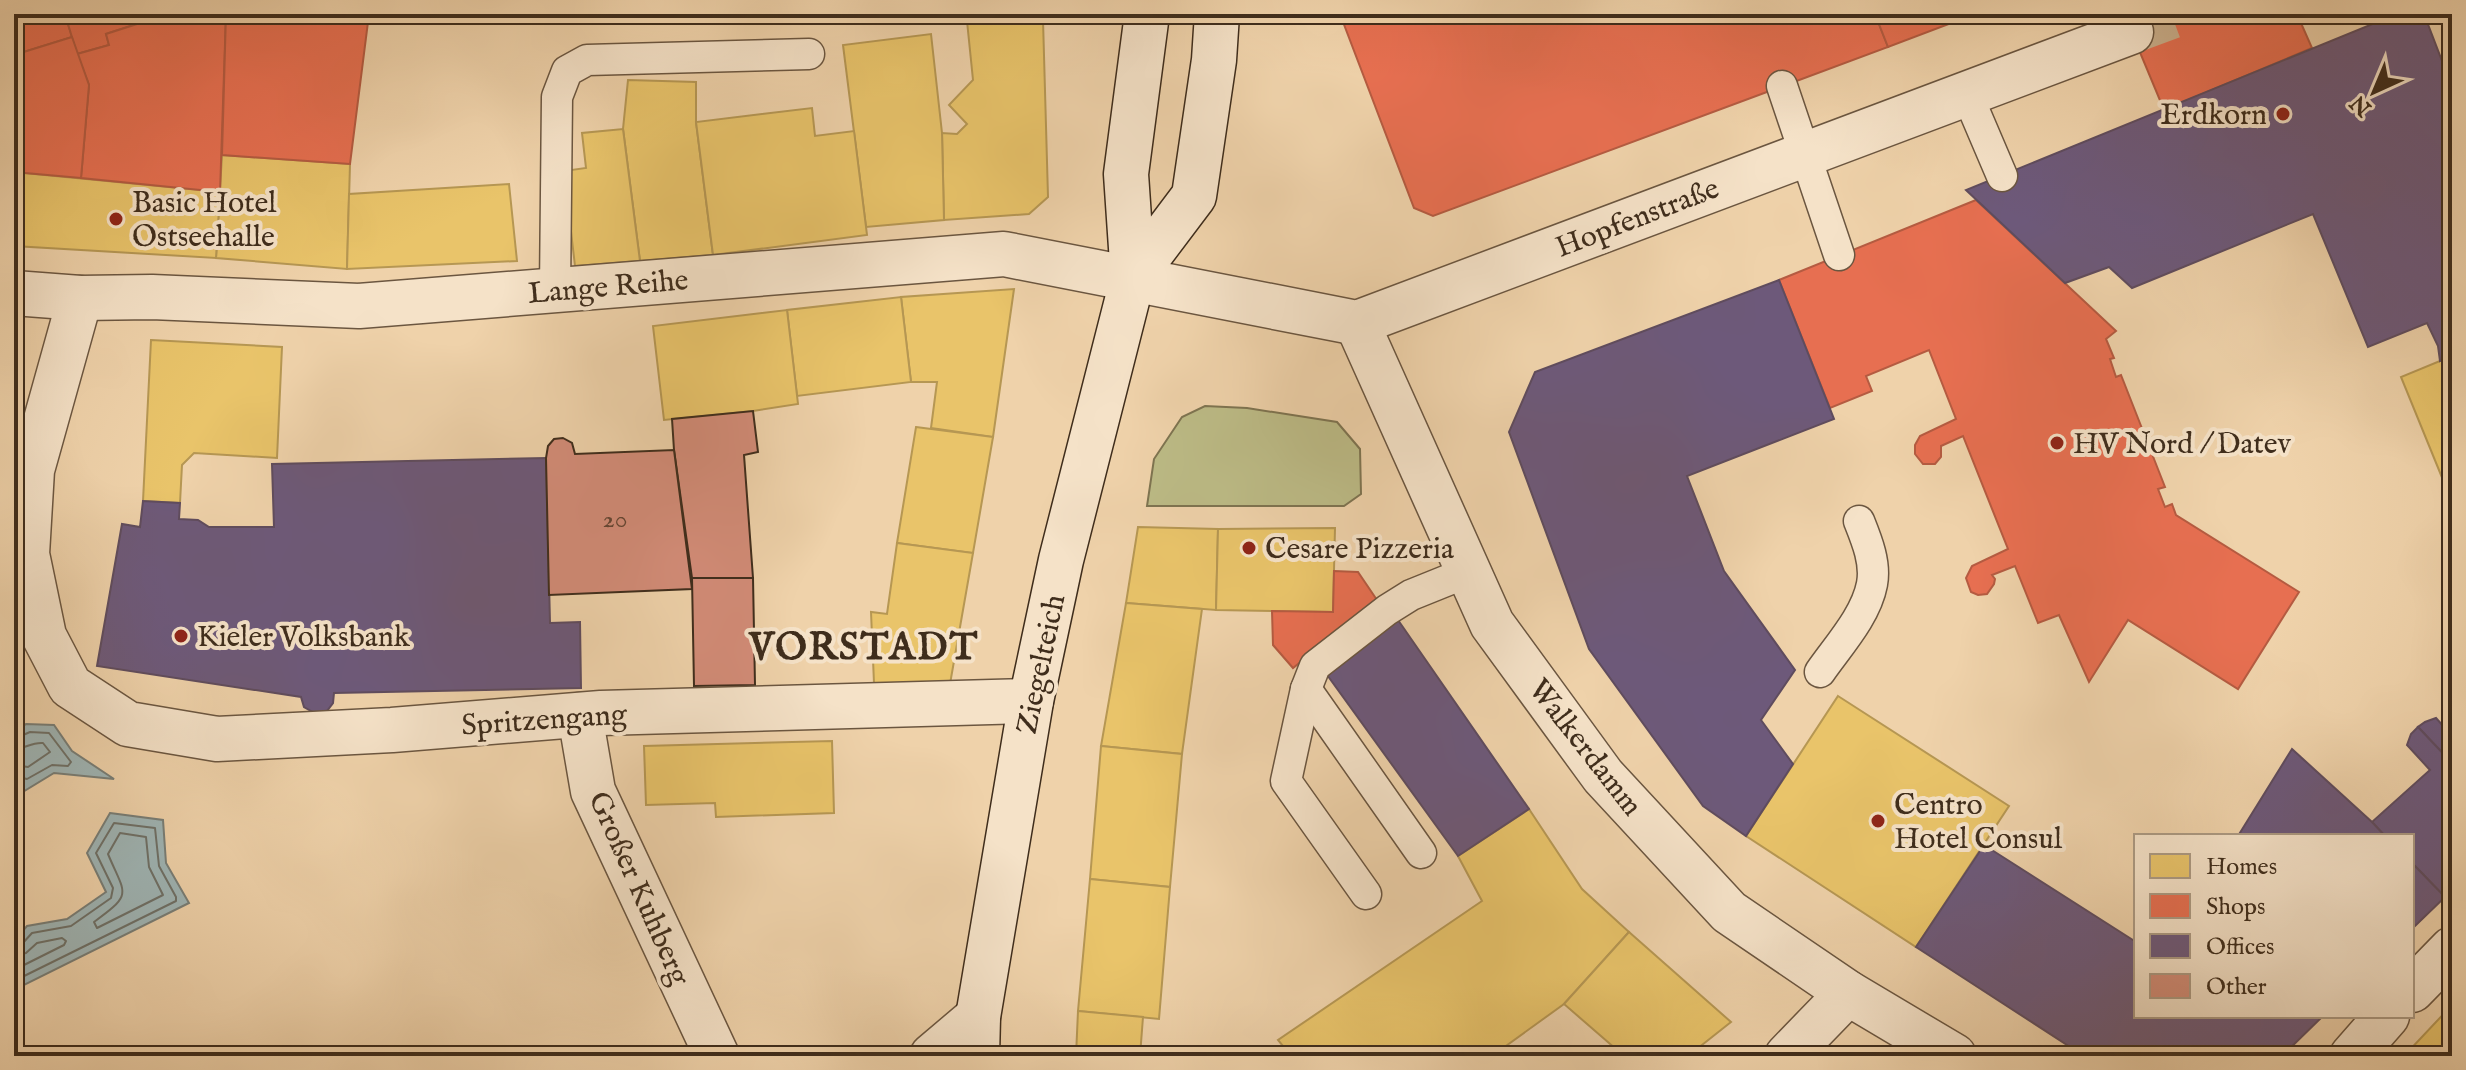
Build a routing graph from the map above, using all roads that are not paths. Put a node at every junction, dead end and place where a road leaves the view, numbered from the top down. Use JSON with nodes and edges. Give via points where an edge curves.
{"nodes":[{"id":1,"x":1147,"y":14,"type":"edge"},
{"id":2,"x":1217,"y":14,"type":"edge"},
{"id":3,"x":2131,"y":32,"type":"tunnel mouth"},
{"id":4,"x":809,"y":54,"type":"dead end"},
{"id":5,"x":1782,"y":86,"type":"dead end"},
{"id":6,"x":1967,"y":94,"type":"junction"},
{"id":7,"x":1806,"y":154,"type":"junction"},
{"id":8,"x":2002,"y":176,"type":"dead end"},
{"id":9,"x":1839,"y":255,"type":"dead end"},
{"id":10,"x":1133,"y":277,"type":"junction"},
{"id":11,"x":555,"y":290,"type":"junction"},
{"id":12,"x":14,"y":293,"type":"edge"},
{"id":13,"x":80,"y":298,"type":"junction"},
{"id":14,"x":1357,"y":323,"type":"junction"},
{"id":15,"x":1859,"y":521,"type":"dead end"},
{"id":16,"x":1468,"y":572,"type":"junction"},
{"id":17,"x":1820,"y":672,"type":"dead end"},
{"id":18,"x":1306,"y":689,"type":"junction"},
{"id":19,"x":1031,"y":701,"type":"junction"},
{"id":20,"x":580,"y":715,"type":"junction"},
{"id":21,"x":1421,"y":853,"type":"dead end"},
{"id":22,"x":1366,"y":894,"type":"dead end"},
{"id":23,"x":2452,"y":949,"type":"edge"},
{"id":24,"x":2414,"y":988,"type":"edge"},
{"id":25,"x":1848,"y":993,"type":"junction"},
{"id":26,"x":2385,"y":1018,"type":"edge"},
{"id":27,"x":978,"y":1036,"type":"edge"},
{"id":28,"x":717,"y":1056,"type":"edge"},
{"id":29,"x":932,"y":1056,"type":"edge"},
{"id":30,"x":1787,"y":1056,"type":"edge"},
{"id":31,"x":1954,"y":1056,"type":"edge"},
{"id":32,"x":2352,"y":1056,"type":"edge"}],
"edges":[{"from":1,"to":10,"type":"street","name":"Ziegelteich","via":[[1126,174]]},
{"from":2,"to":10,"type":"street","name":"Ziegelteich","via":[[1194,196]]},
{"from":3,"to":6,"type":"street","name":"Hopfenstraße"},
{"from":4,"to":11,"type":"lane","via":[[587,60],[567,71],[557,97]]},
{"from":5,"to":7,"type":"lane"},
{"from":6,"to":7,"type":"street","name":"Hopfenstraße"},
{"from":6,"to":8,"type":"lane"},
{"from":7,"to":9,"type":"lane"},
{"from":7,"to":14,"type":"street","name":"Hopfenstraße"},
{"from":10,"to":11,"type":"street","name":"Lange Reihe","via":[[1004,254]]},
{"from":10,"to":14,"type":"street"},
{"from":10,"to":19,"type":"street","name":"Ziegelteich"},
{"from":11,"to":13,"type":"street","name":"Lange Reihe","via":[[359,306]]},
{"from":12,"to":13,"type":"street","name":"Lange Reihe"},
{"from":13,"to":20,"type":"street","name":"Spritzengang","via":[[32,470],[27,554],[44,636],[70,686],[128,724],[217,739]]},
{"from":14,"to":16,"type":"street","name":"Walkerdamm"},
{"from":15,"to":17,"type":"lane","via":[[1871,552],[1872,583],[1859,616]]},
{"from":16,"to":18,"type":"lane","via":[[1387,610],[1315,666]]},
{"from":16,"to":25,"type":"street","name":"Walkerdamm","via":[[1492,624],[1603,776],[1729,912]]},
{"from":18,"to":21,"type":"lane"},
{"from":18,"to":22,"type":"lane","via":[[1286,781]]},
{"from":19,"to":20,"type":"street","name":"Spritzengang"},
{"from":19,"to":27,"type":"street","name":"Ziegelteich"},
{"from":20,"to":28,"type":"street","name":"Großer Kuhberg","via":[[593,791]]},
{"from":23,"to":24,"type":"street"},
{"from":25,"to":30,"type":"street"},
{"from":25,"to":31,"type":"street","name":"Walkerdamm"},
{"from":26,"to":32,"type":"street"},
{"from":27,"to":29,"type":"street"}]}
